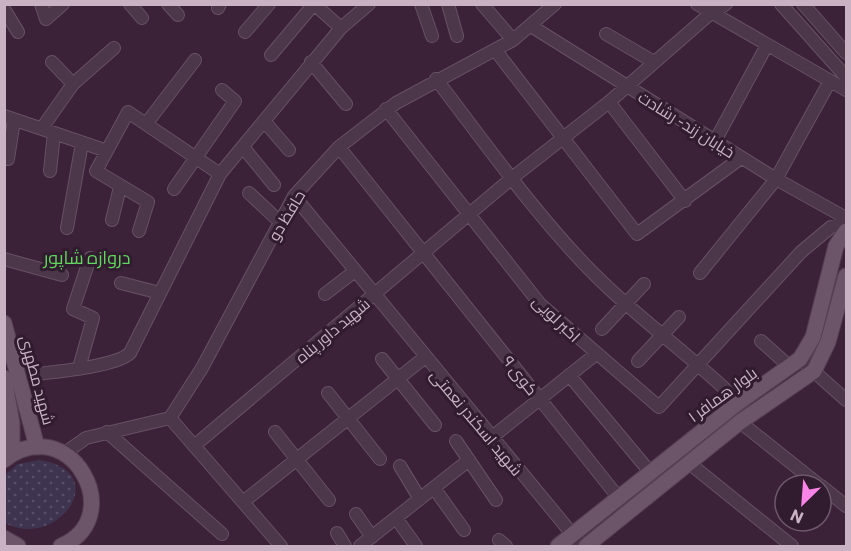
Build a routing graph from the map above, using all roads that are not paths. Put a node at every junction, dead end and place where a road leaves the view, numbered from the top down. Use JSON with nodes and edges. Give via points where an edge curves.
{"nodes":[{"id":1,"x":41,"y":4,"type":"edge"},
{"id":2,"x":63,"y":4,"type":"edge"},
{"id":3,"x":130,"y":4,"type":"edge"},
{"id":4,"x":168,"y":4,"type":"edge"},
{"id":5,"x":269,"y":4,"type":"edge"},
{"id":6,"x":314,"y":4,"type":"edge"},
{"id":7,"x":369,"y":4,"type":"edge"},
{"id":8,"x":422,"y":4,"type":"edge"},
{"id":9,"x":448,"y":4,"type":"edge"},
{"id":10,"x":482,"y":4,"type":"edge"},
{"id":11,"x":555,"y":4,"type":"edge"},
{"id":12,"x":697,"y":4,"type":"edge"},
{"id":13,"x":726,"y":4,"type":"edge"},
{"id":14,"x":781,"y":4,"type":"edge"},
{"id":15,"x":805,"y":7,"type":"edge"},
{"id":16,"x":5,"y":8,"type":"edge"},
{"id":17,"x":711,"y":13,"type":"junction"},
{"id":18,"x":178,"y":15,"type":"dead end"},
{"id":19,"x":142,"y":18,"type":"dead end"},
{"id":20,"x":794,"y":21,"type":"junction"},
{"id":21,"x":531,"y":26,"type":"junction"},
{"id":22,"x":341,"y":28,"type":"junction"},
{"id":23,"x":18,"y":32,"type":"dead end"},
{"id":24,"x":245,"y":32,"type":"dead end"},
{"id":25,"x":606,"y":34,"type":"dead end"},
{"id":26,"x":432,"y":36,"type":"dead end"},
{"id":27,"x":457,"y":36,"type":"dead end"},
{"id":28,"x":513,"y":40,"type":"junction"},
{"id":29,"x":767,"y":45,"type":"junction"},
{"id":30,"x":114,"y":48,"type":"dead end"},
{"id":31,"x":846,"y":49,"type":"edge"},
{"id":32,"x":496,"y":51,"type":"junction"},
{"id":33,"x":271,"y":56,"type":"dead end"},
{"id":34,"x":195,"y":60,"type":"dead end"},
{"id":35,"x":52,"y":62,"type":"dead end"},
{"id":36,"x":311,"y":62,"type":"junction"},
{"id":37,"x":654,"y":62,"type":"junction"},
{"id":38,"x":846,"y":77,"type":"edge"},
{"id":39,"x":436,"y":79,"type":"junction"},
{"id":40,"x":830,"y":81,"type":"junction"},
{"id":41,"x":74,"y":84,"type":"junction"},
{"id":42,"x":626,"y":87,"type":"junction"},
{"id":43,"x":222,"y":90,"type":"dead end"},
{"id":44,"x":846,"y":90,"type":"edge"},
{"id":45,"x":609,"y":102,"type":"junction"},
{"id":46,"x":346,"y":104,"type":"dead end"},
{"id":47,"x":386,"y":109,"type":"junction"},
{"id":48,"x":9,"y":118,"type":"edge"},
{"id":49,"x":264,"y":121,"type":"junction"},
{"id":50,"x":146,"y":124,"type":"junction"},
{"id":51,"x":42,"y":128,"type":"junction"},
{"id":52,"x":54,"y":133,"type":"junction"},
{"id":53,"x":562,"y":138,"type":"junction"},
{"id":54,"x":715,"y":141,"type":"junction"},
{"id":55,"x":82,"y":143,"type":"junction"},
{"id":56,"x":243,"y":147,"type":"junction"},
{"id":57,"x":339,"y":147,"type":"junction"},
{"id":58,"x":289,"y":150,"type":"dead end"},
{"id":59,"x":107,"y":151,"type":"junction"},
{"id":60,"x":197,"y":158,"type":"junction"},
{"id":61,"x":741,"y":158,"type":"junction"},
{"id":62,"x":8,"y":159,"type":"dead end"},
{"id":63,"x":50,"y":171,"type":"dead end"},
{"id":64,"x":220,"y":174,"type":"junction"},
{"id":65,"x":513,"y":178,"type":"junction"},
{"id":66,"x":776,"y":179,"type":"junction"},
{"id":67,"x":274,"y":185,"type":"dead end"},
{"id":68,"x":120,"y":188,"type":"junction"},
{"id":69,"x":174,"y":189,"type":"dead end"},
{"id":70,"x":249,"y":193,"type":"dead end"},
{"id":71,"x":294,"y":196,"type":"junction"},
{"id":72,"x":685,"y":201,"type":"junction"},
{"id":73,"x":470,"y":215,"type":"junction"},
{"id":74,"x":846,"y":218,"type":"edge"},
{"id":75,"x":112,"y":220,"type":"dead end"},
{"id":76,"x":279,"y":222,"type":"junction"},
{"id":77,"x":846,"y":224,"type":"edge"},
{"id":78,"x":68,"y":228,"type":"dead end"},
{"id":79,"x":139,"y":231,"type":"dead end"},
{"id":80,"x":846,"y":231,"type":"edge"},
{"id":81,"x":424,"y":253,"type":"junction"},
{"id":82,"x":90,"y":258,"type":"dead end"},
{"id":83,"x":4,"y":259,"type":"edge"},
{"id":84,"x":355,"y":271,"type":"junction"},
{"id":85,"x":700,"y":273,"type":"dead end"},
{"id":86,"x":62,"y":275,"type":"dead end"},
{"id":87,"x":846,"y":276,"type":"edge"},
{"id":88,"x":121,"y":283,"type":"dead end"},
{"id":89,"x":644,"y":284,"type":"dead end"},
{"id":90,"x":160,"y":294,"type":"junction"},
{"id":91,"x":326,"y":294,"type":"dead end"},
{"id":92,"x":374,"y":295,"type":"junction"},
{"id":93,"x":627,"y":303,"type":"junction"},
{"id":94,"x":679,"y":317,"type":"dead end"},
{"id":95,"x":4,"y":323,"type":"edge"},
{"id":96,"x":602,"y":329,"type":"dead end"},
{"id":97,"x":662,"y":335,"type":"junction"},
{"id":98,"x":761,"y":341,"type":"dead end"},
{"id":99,"x":596,"y":354,"type":"junction"},
{"id":100,"x":424,"y":358,"type":"junction"},
{"id":101,"x":382,"y":359,"type":"dead end"},
{"id":102,"x":638,"y":361,"type":"dead end"},
{"id":103,"x":795,"y":363,"type":"junction"},
{"id":104,"x":700,"y":364,"type":"junction"},
{"id":105,"x":79,"y":368,"type":"junction"},
{"id":106,"x":814,"y":370,"type":"junction"},
{"id":107,"x":569,"y":375,"type":"junction"},
{"id":108,"x":11,"y":377,"type":"edge"},
{"id":109,"x":399,"y":378,"type":"junction"},
{"id":110,"x":328,"y":393,"type":"dead end"},
{"id":111,"x":540,"y":399,"type":"junction"},
{"id":112,"x":846,"y":400,"type":"edge"},
{"id":113,"x":739,"y":402,"type":"junction"},
{"id":114,"x":7,"y":407,"type":"edge"},
{"id":115,"x":170,"y":418,"type":"junction"},
{"id":116,"x":348,"y":418,"type":"junction"},
{"id":117,"x":740,"y":422,"type":"junction"},
{"id":118,"x":435,"y":426,"type":"dead end"},
{"id":119,"x":107,"y":432,"type":"junction"},
{"id":120,"x":276,"y":432,"type":"dead end"},
{"id":121,"x":491,"y":438,"type":"junction"},
{"id":122,"x":456,"y":441,"type":"dead end"},
{"id":123,"x":194,"y":446,"type":"junction"},
{"id":124,"x":37,"y":447,"type":"junction"},
{"id":125,"x":64,"y":453,"type":"junction"},
{"id":126,"x":8,"y":457,"type":"edge"},
{"id":127,"x":297,"y":459,"type":"junction"},
{"id":128,"x":380,"y":459,"type":"dead end"},
{"id":129,"x":469,"y":460,"type":"junction"},
{"id":130,"x":689,"y":463,"type":"junction"},
{"id":131,"x":400,"y":466,"type":"dead end"},
{"id":132,"x":650,"y":472,"type":"junction"},
{"id":133,"x":804,"y":473,"type":"edge"},
{"id":134,"x":434,"y":488,"type":"junction"},
{"id":135,"x":833,"y":496,"type":"edge"},
{"id":136,"x":618,"y":497,"type":"junction"},
{"id":137,"x":420,"y":499,"type":"junction"},
{"id":138,"x":329,"y":500,"type":"dead end"},
{"id":139,"x":496,"y":500,"type":"dead end"},
{"id":140,"x":243,"y":502,"type":"junction"},
{"id":141,"x":846,"y":506,"type":"edge"},
{"id":142,"x":356,"y":514,"type":"dead end"},
{"id":143,"x":396,"y":518,"type":"junction"},
{"id":144,"x":464,"y":530,"type":"dead end"},
{"id":145,"x":337,"y":533,"type":"dead end"},
{"id":146,"x":222,"y":534,"type":"dead end"},
{"id":147,"x":372,"y":537,"type":"junction"},
{"id":148,"x":4,"y":538,"type":"edge"},
{"id":149,"x":580,"y":543,"type":"edge"},
{"id":150,"x":18,"y":546,"type":"edge"},
{"id":151,"x":65,"y":546,"type":"edge"},
{"id":152,"x":281,"y":546,"type":"edge"},
{"id":153,"x":345,"y":546,"type":"edge"},
{"id":154,"x":360,"y":546,"type":"edge"},
{"id":155,"x":417,"y":546,"type":"edge"},
{"id":156,"x":558,"y":546,"type":"edge"},
{"id":157,"x":792,"y":546,"type":"edge"}],
"edges":[{"from":1,"to":2,"type":"street","via":[[46,19]]},
{"from":3,"to":19,"type":"street"},
{"from":4,"to":18,"type":"street"},
{"from":5,"to":24,"type":"street"},
{"from":6,"to":22,"type":"street"},
{"from":6,"to":33,"type":"street"},
{"from":7,"to":22,"type":"street"},
{"from":8,"to":26,"type":"street"},
{"from":9,"to":27,"type":"street"},
{"from":10,"to":28,"type":"street"},
{"from":11,"to":21,"type":"street","name":"حافظ دو"},
{"from":12,"to":17,"type":"street"},
{"from":13,"to":17,"type":"street","name":"شهید داور پناه"},
{"from":14,"to":20,"type":"street"},
{"from":15,"to":20,"type":"street"},
{"from":15,"to":31,"type":"street"},
{"from":16,"to":23,"type":"street"},
{"from":17,"to":29,"type":"street"},
{"from":17,"to":37,"type":"street","name":"شهید داور پناه"},
{"from":20,"to":38,"type":"street"},
{"from":21,"to":28,"type":"street","name":"حافظ دو"},
{"from":21,"to":42,"type":"street","name":"خیابان زند- رشادت"},
{"from":22,"to":36,"type":"street"},
{"from":25,"to":37,"type":"street"},
{"from":28,"to":32,"type":"street","name":"حافظ دو"},
{"from":29,"to":40,"type":"street"},
{"from":29,"to":54,"type":"street"},
{"from":30,"to":41,"type":"street"},
{"from":32,"to":39,"type":"street","name":"حافظ دو"},
{"from":32,"to":53,"type":"street"},
{"from":34,"to":50,"type":"street"},
{"from":35,"to":41,"type":"street"},
{"from":36,"to":46,"type":"street"},
{"from":36,"to":49,"type":"street"},
{"from":37,"to":42,"type":"street","name":"شهید داور پناه"},
{"from":39,"to":47,"type":"street","name":"حافظ دو"},
{"from":39,"to":65,"type":"street"},
{"from":40,"to":44,"type":"street"},
{"from":40,"to":66,"type":"street"},
{"from":41,"to":51,"type":"street"},
{"from":42,"to":45,"type":"street","name":"شهید داور پناه"},
{"from":42,"to":54,"type":"street","name":"خیابان زند- رشادت"},
{"from":43,"to":60,"type":"street","via":[[236,100]]},
{"from":45,"to":53,"type":"street","name":"شهید داور پناه"},
{"from":45,"to":72,"type":"street"},
{"from":47,"to":57,"type":"street","name":"حافظ دو"},
{"from":47,"to":73,"type":"street","name":"اکبر لویی"},
{"from":48,"to":51,"type":"street"},
{"from":48,"to":62,"type":"street"},
{"from":49,"to":56,"type":"street"},
{"from":49,"to":58,"type":"street"},
{"from":50,"to":59,"type":"street","via":[[128,112]]},
{"from":50,"to":60,"type":"street"},
{"from":51,"to":52,"type":"street"},
{"from":52,"to":55,"type":"street"},
{"from":52,"to":63,"type":"street"},
{"from":53,"to":65,"type":"street","name":"شهید داور پناه"},
{"from":53,"to":72,"type":"street","via":[[637,234]]},
{"from":54,"to":61,"type":"street","name":"خیابان زند- رشادت"},
{"from":55,"to":59,"type":"street"},
{"from":55,"to":78,"type":"street"},
{"from":56,"to":64,"type":"street"},
{"from":56,"to":67,"type":"street"},
{"from":57,"to":71,"type":"street","name":"حافظ دو"},
{"from":57,"to":81,"type":"street","name":"کوی ۹"},
{"from":59,"to":68,"type":"street","via":[[96,171]]},
{"from":60,"to":64,"type":"street"},
{"from":60,"to":69,"type":"street"},
{"from":61,"to":66,"type":"street","name":"خیابان زند- رشادت"},
{"from":61,"to":72,"type":"street"},
{"from":64,"to":90,"type":"street"},
{"from":65,"to":73,"type":"street","name":"شهید داور پناه"},
{"from":65,"to":93,"type":"street","via":[[600,280]]},
{"from":66,"to":74,"type":"street","name":"خیابان زند- رشادت"},
{"from":66,"to":85,"type":"street"},
{"from":68,"to":75,"type":"street"},
{"from":68,"to":79,"type":"street","via":[[148,202]]},
{"from":70,"to":76,"type":"street"},
{"from":71,"to":76,"type":"street","name":"حافظ دو"},
{"from":71,"to":84,"type":"street","name":"شهید اسکندر نعمتی"},
{"from":73,"to":81,"type":"street","name":"شهید داور پناه"},
{"from":73,"to":99,"type":"street","name":"اکبر لویی","via":[[540,304]]},
{"from":76,"to":115,"type":"street","name":"حافظ دو"},
{"from":77,"to":104,"type":"street","via":[[831,227],[801,252]]},
{"from":80,"to":103,"type":"main road","name":"بلوار همافر ۱","via":[[836,246],[813,337]]},
{"from":81,"to":92,"type":"street","name":"شهید داور پناه"},
{"from":81,"to":111,"type":"street","name":"کوی ۹"},
{"from":82,"to":105,"type":"street","via":[[73,309],[93,318]]},
{"from":83,"to":86,"type":"street"},
{"from":84,"to":91,"type":"street"},
{"from":84,"to":92,"type":"street","name":"شهید اسکندر نعمتی"},
{"from":87,"to":106,"type":"main road","name":"بلوار همافر ۱","via":[[828,342]]},
{"from":88,"to":90,"type":"street"},
{"from":89,"to":93,"type":"street"},
{"from":90,"to":105,"type":"street","via":[[126,357]]},
{"from":92,"to":100,"type":"street","name":"شهید اسکندر نعمتی"},
{"from":92,"to":123,"type":"street","name":"شهید داور پناه"},
{"from":93,"to":96,"type":"street"},
{"from":93,"to":97,"type":"street"},
{"from":94,"to":97,"type":"street"},
{"from":95,"to":108,"type":"main road","name":"شهید مطهری"},
{"from":97,"to":102,"type":"street"},
{"from":97,"to":104,"type":"street"},
{"from":98,"to":103,"type":"street"},
{"from":99,"to":104,"type":"street","name":"اکبر لویی","via":[[659,407]]},
{"from":99,"to":107,"type":"street"},
{"from":100,"to":109,"type":"street"},
{"from":100,"to":121,"type":"street","name":"شهید اسکندر نعمتی"},
{"from":101,"to":109,"type":"street"},
{"from":103,"to":106,"type":"street"},
{"from":103,"to":113,"type":"main road","name":"بلوار همافر ۱"},
{"from":104,"to":113,"type":"street"},
{"from":105,"to":108,"type":"street"},
{"from":106,"to":112,"type":"street"},
{"from":106,"to":117,"type":"main road","name":"بلوار همافر ۱"},
{"from":107,"to":111,"type":"street"},
{"from":107,"to":132,"type":"street"},
{"from":108,"to":114,"type":"main road","name":"شهید مطهری"},
{"from":108,"to":124,"type":"main road","name":"شهید مطهری"},
{"from":109,"to":116,"type":"street"},
{"from":109,"to":118,"type":"street"},
{"from":110,"to":116,"type":"street"},
{"from":111,"to":121,"type":"street"},
{"from":111,"to":136,"type":"street","name":"کوی ۹"},
{"from":113,"to":132,"type":"main road","name":"بلوار همافر ۱"},
{"from":114,"to":126,"type":"main road","name":"شهید مطهری"},
{"from":115,"to":119,"type":"street"},
{"from":115,"to":123,"type":"street"},
{"from":116,"to":127,"type":"street"},
{"from":116,"to":128,"type":"street"},
{"from":117,"to":130,"type":"main road","name":"بلوار همافر ۱"},
{"from":117,"to":133,"type":"street"},
{"from":119,"to":125,"type":"street","via":[[86,438]]},
{"from":119,"to":146,"type":"street"},
{"from":120,"to":127,"type":"street"},
{"from":121,"to":149,"type":"street","name":"شهید اسکندر نعمتی"},
{"from":122,"to":129,"type":"street"},
{"from":123,"to":140,"type":"street"},
{"from":124,"to":125,"type":"main road"},
{"from":124,"to":126,"type":"main road"},
{"from":125,"to":151,"type":"main road","via":[[84,472],[92,498],[85,525]]},
{"from":127,"to":138,"type":"street"},
{"from":127,"to":140,"type":"street"},
{"from":129,"to":134,"type":"street"},
{"from":129,"to":139,"type":"street"},
{"from":130,"to":149,"type":"main road","name":"بلوار همافر ۱"},
{"from":130,"to":157,"type":"street"},
{"from":131,"to":137,"type":"street"},
{"from":132,"to":136,"type":"main road","name":"بلوار همافر ۱"},
{"from":134,"to":137,"type":"street"},
{"from":134,"to":144,"type":"street"},
{"from":135,"to":141,"type":"street"},
{"from":136,"to":149,"type":"main road","name":"بلوار همافر ۱"},
{"from":137,"to":143,"type":"street"},
{"from":140,"to":152,"type":"street"},
{"from":142,"to":147,"type":"street"},
{"from":143,"to":147,"type":"street"},
{"from":143,"to":155,"type":"street"},
{"from":145,"to":153,"type":"street"},
{"from":147,"to":154,"type":"street"},
{"from":148,"to":150,"type":"main road"},
{"from":149,"to":156,"type":"main road","name":"بلوار همافر ۱"}]}
